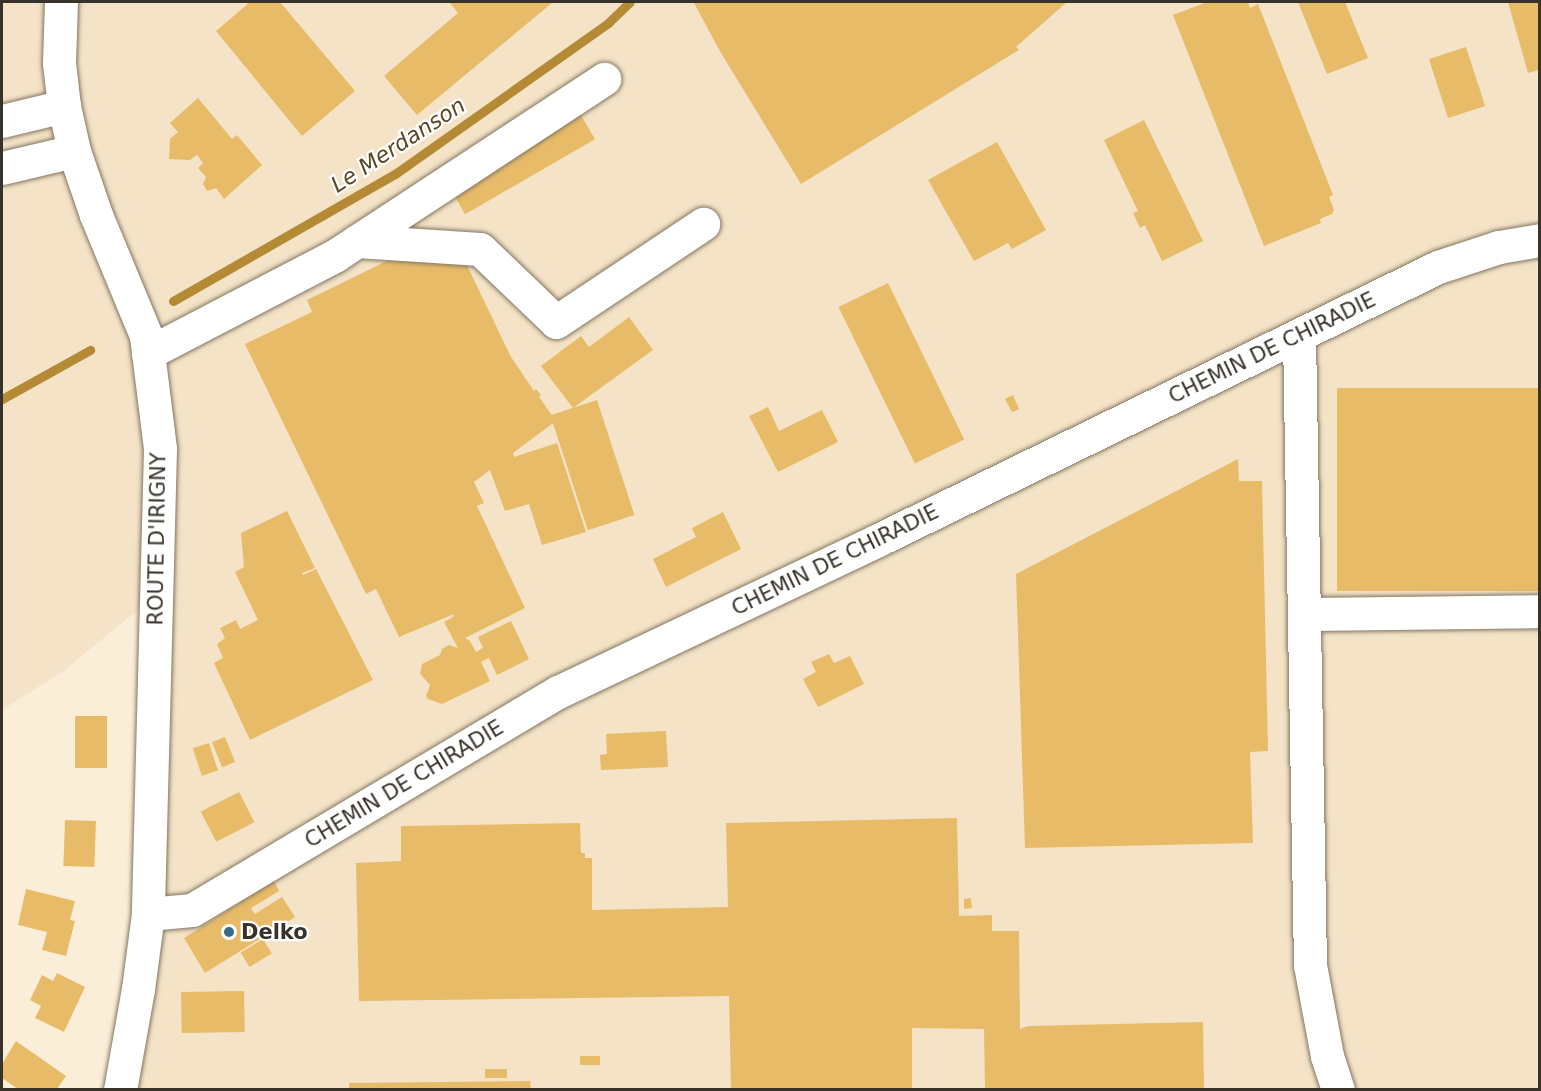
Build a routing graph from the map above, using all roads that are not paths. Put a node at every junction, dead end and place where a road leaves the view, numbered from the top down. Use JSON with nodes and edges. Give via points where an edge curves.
{"nodes":[{"id":1,"x":61,"y":2,"type":"edge"},
{"id":2,"x":604,"y":79,"type":"dead end"},
{"id":3,"x":64,"y":106,"type":"junction"},
{"id":4,"x":2,"y":121,"type":"edge"},
{"id":5,"x":74,"y":151,"type":"junction"},
{"id":6,"x":2,"y":168,"type":"edge"},
{"id":7,"x":704,"y":224,"type":"dead end"},
{"id":8,"x":1539,"y":240,"type":"edge"},
{"id":9,"x":357,"y":242,"type":"junction"},
{"id":10,"x":1299,"y":335,"type":"junction"},
{"id":11,"x":148,"y":353,"type":"junction"},
{"id":12,"x":1539,"y":611,"type":"edge"},
{"id":13,"x":1305,"y":614,"type":"junction"},
{"id":14,"x":148,"y":914,"type":"junction"},
{"id":15,"x":120,"y":1089,"type":"edge"},
{"id":16,"x":1338,"y":1089,"type":"edge"}],
"edges":[{"from":1,"to":3,"type":"street","name":"ROUTE D'IRIGNY","via":[[59,63]]},
{"from":2,"to":9,"type":"street"},
{"from":3,"to":4,"type":"street"},
{"from":3,"to":5,"type":"street","name":"ROUTE D'IRIGNY"},
{"from":5,"to":6,"type":"street"},
{"from":5,"to":11,"type":"street","name":"ROUTE D'IRIGNY","via":[[146,336]]},
{"from":7,"to":9,"type":"street","via":[[556,322],[480,249]]},
{"from":8,"to":10,"type":"street","name":"CHEMIN DE CHIRADIE","via":[[1499,247],[1438,267]]},
{"from":9,"to":11,"type":"street"},
{"from":10,"to":13,"type":"street"},
{"from":10,"to":14,"type":"street","name":"CHEMIN DE CHIRADIE","via":[[558,692],[192,910]]},
{"from":11,"to":14,"type":"street","name":"ROUTE D'IRIGNY","via":[[160,449]]},
{"from":12,"to":13,"type":"street"},
{"from":13,"to":16,"type":"street","via":[[1310,965],[1327,1056]]},
{"from":14,"to":15,"type":"street","name":"ROUTE D'IRIGNY"}]}
